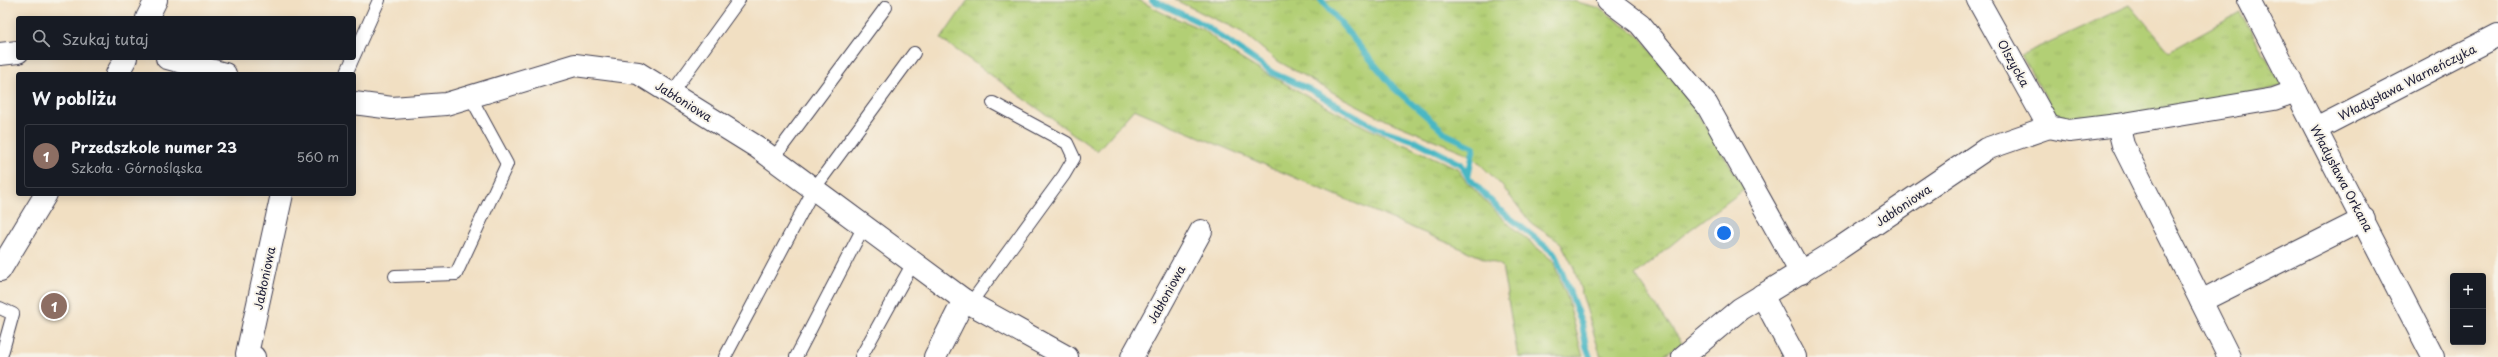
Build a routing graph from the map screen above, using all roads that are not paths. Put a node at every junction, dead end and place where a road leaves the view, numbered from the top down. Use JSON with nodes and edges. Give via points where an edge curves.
{"nodes":[{"id":1,"x":156,"y":0,"type":"edge"},
{"id":2,"x":379,"y":0,"type":"edge"},
{"id":3,"x":739,"y":0,"type":"edge"},
{"id":4,"x":1608,"y":0,"type":"edge"},
{"id":5,"x":1978,"y":0,"type":"edge"},
{"id":6,"x":2249,"y":0,"type":"edge"},
{"id":7,"x":886,"y":8,"type":"dead end"},
{"id":8,"x":148,"y":16,"type":"edge"},
{"id":9,"x":2498,"y":35,"type":"edge"},
{"id":10,"x":356,"y":50,"type":"edge"},
{"id":11,"x":16,"y":52,"type":"edge"},
{"id":12,"x":914,"y":53,"type":"dead end"},
{"id":13,"x":0,"y":54,"type":"edge"},
{"id":14,"x":125,"y":60,"type":"edge"},
{"id":15,"x":174,"y":60,"type":"edge"},
{"id":16,"x":352,"y":60,"type":"edge"},
{"id":17,"x":118,"y":72,"type":"edge"},
{"id":18,"x":218,"y":72,"type":"edge"},
{"id":19,"x":347,"y":72,"type":"edge"},
{"id":20,"x":2296,"y":91,"type":"junction"},
{"id":21,"x":671,"y":94,"type":"junction"},
{"id":22,"x":470,"y":96,"type":"junction"},
{"id":23,"x":356,"y":103,"type":"edge"},
{"id":24,"x":994,"y":103,"type":"dead end"},
{"id":25,"x":2118,"y":125,"type":"junction"},
{"id":26,"x":2050,"y":127,"type":"junction"},
{"id":27,"x":2316,"y":129,"type":"junction"},
{"id":28,"x":773,"y":159,"type":"junction"},
{"id":29,"x":814,"y":189,"type":"junction"},
{"id":30,"x":45,"y":196,"type":"edge"},
{"id":31,"x":282,"y":196,"type":"edge"},
{"id":32,"x":2364,"y":219,"type":"junction"},
{"id":33,"x":864,"y":226,"type":"junction"},
{"id":34,"x":1201,"y":230,"type":"dead end"},
{"id":35,"x":913,"y":263,"type":"junction"},
{"id":36,"x":0,"y":270,"type":"edge"},
{"id":37,"x":1800,"y":273,"type":"junction"},
{"id":38,"x":395,"y":276,"type":"dead end"},
{"id":39,"x":1762,"y":295,"type":"junction"},
{"id":40,"x":2201,"y":301,"type":"junction"},
{"id":41,"x":967,"y":302,"type":"junction"},
{"id":42,"x":0,"y":308,"type":"edge"},
{"id":43,"x":1,"y":357,"type":"edge"},
{"id":44,"x":254,"y":357,"type":"edge"},
{"id":45,"x":725,"y":357,"type":"edge"},
{"id":46,"x":796,"y":357,"type":"edge"},
{"id":47,"x":861,"y":357,"type":"edge"},
{"id":48,"x":935,"y":357,"type":"edge"},
{"id":49,"x":1067,"y":357,"type":"edge"},
{"id":50,"x":1132,"y":357,"type":"edge"},
{"id":51,"x":1683,"y":357,"type":"edge"},
{"id":52,"x":1794,"y":357,"type":"edge"},
{"id":53,"x":2229,"y":357,"type":"edge"},
{"id":54,"x":2433,"y":357,"type":"edge"}],
"edges":[{"from":1,"to":8,"type":"street"},
{"from":2,"to":10,"type":"lane"},
{"from":3,"to":21,"type":"lane"},
{"from":4,"to":37,"type":"street","via":[[1640,24],[1707,105]]},
{"from":5,"to":26,"type":"street","name":"Olszycka"},
{"from":6,"to":20,"type":"street","name":"Władysława Orkana"},
{"from":7,"to":28,"type":"lane"},
{"from":9,"to":27,"type":"street","name":"Władysława Warneńczyka"},
{"from":11,"to":13,"type":"street"},
{"from":12,"to":29,"type":"lane"},
{"from":14,"to":17,"type":"street"},
{"from":15,"to":18,"type":"street"},
{"from":16,"to":19,"type":"lane"},
{"from":20,"to":25,"type":"street","via":[[2274,99]]},
{"from":20,"to":27,"type":"street","name":"Władysława Orkana"},
{"from":21,"to":22,"type":"street","name":"Jabłoniowa","via":[[638,73],[575,65]]},
{"from":21,"to":28,"type":"street","name":"Jabłoniowa"},
{"from":22,"to":23,"type":"street","name":"Jabłoniowa","via":[[446,104],[392,108]]},
{"from":22,"to":38,"type":"lane","via":[[507,164],[456,274]]},
{"from":24,"to":41,"type":"lane","via":[[1067,143],[1074,158]]},
{"from":25,"to":26,"type":"street","via":[[2069,131]]},
{"from":25,"to":40,"type":"street","via":[[2123,145]]},
{"from":26,"to":37,"type":"street","name":"Jabłoniowa","via":[[1986,149]]},
{"from":27,"to":32,"type":"street","name":"Władysława Orkana"},
{"from":28,"to":29,"type":"street","name":"Jabłoniowa"},
{"from":29,"to":33,"type":"street","name":"Jabłoniowa"},
{"from":29,"to":45,"type":"lane"},
{"from":30,"to":36,"type":"street"},
{"from":31,"to":44,"type":"street","name":"Jabłoniowa","via":[[247,354]]},
{"from":32,"to":40,"type":"street"},
{"from":32,"to":54,"type":"street","name":"Władysława Orkana"},
{"from":33,"to":35,"type":"street","name":"Jabłoniowa"},
{"from":33,"to":46,"type":"lane"},
{"from":34,"to":50,"type":"street","name":"Jabłoniowa"},
{"from":35,"to":41,"type":"street","name":"Jabłoniowa"},
{"from":35,"to":47,"type":"lane"},
{"from":37,"to":39,"type":"street","name":"Jabłoniowa"},
{"from":39,"to":51,"type":"street","name":"Jabłoniowa","via":[[1740,309]]},
{"from":39,"to":52,"type":"street"},
{"from":40,"to":53,"type":"street"},
{"from":41,"to":48,"type":"street"},
{"from":41,"to":49,"type":"street","name":"Jabłoniowa"},
{"from":42,"to":43,"type":"lane","via":[[12,314]]}]}
